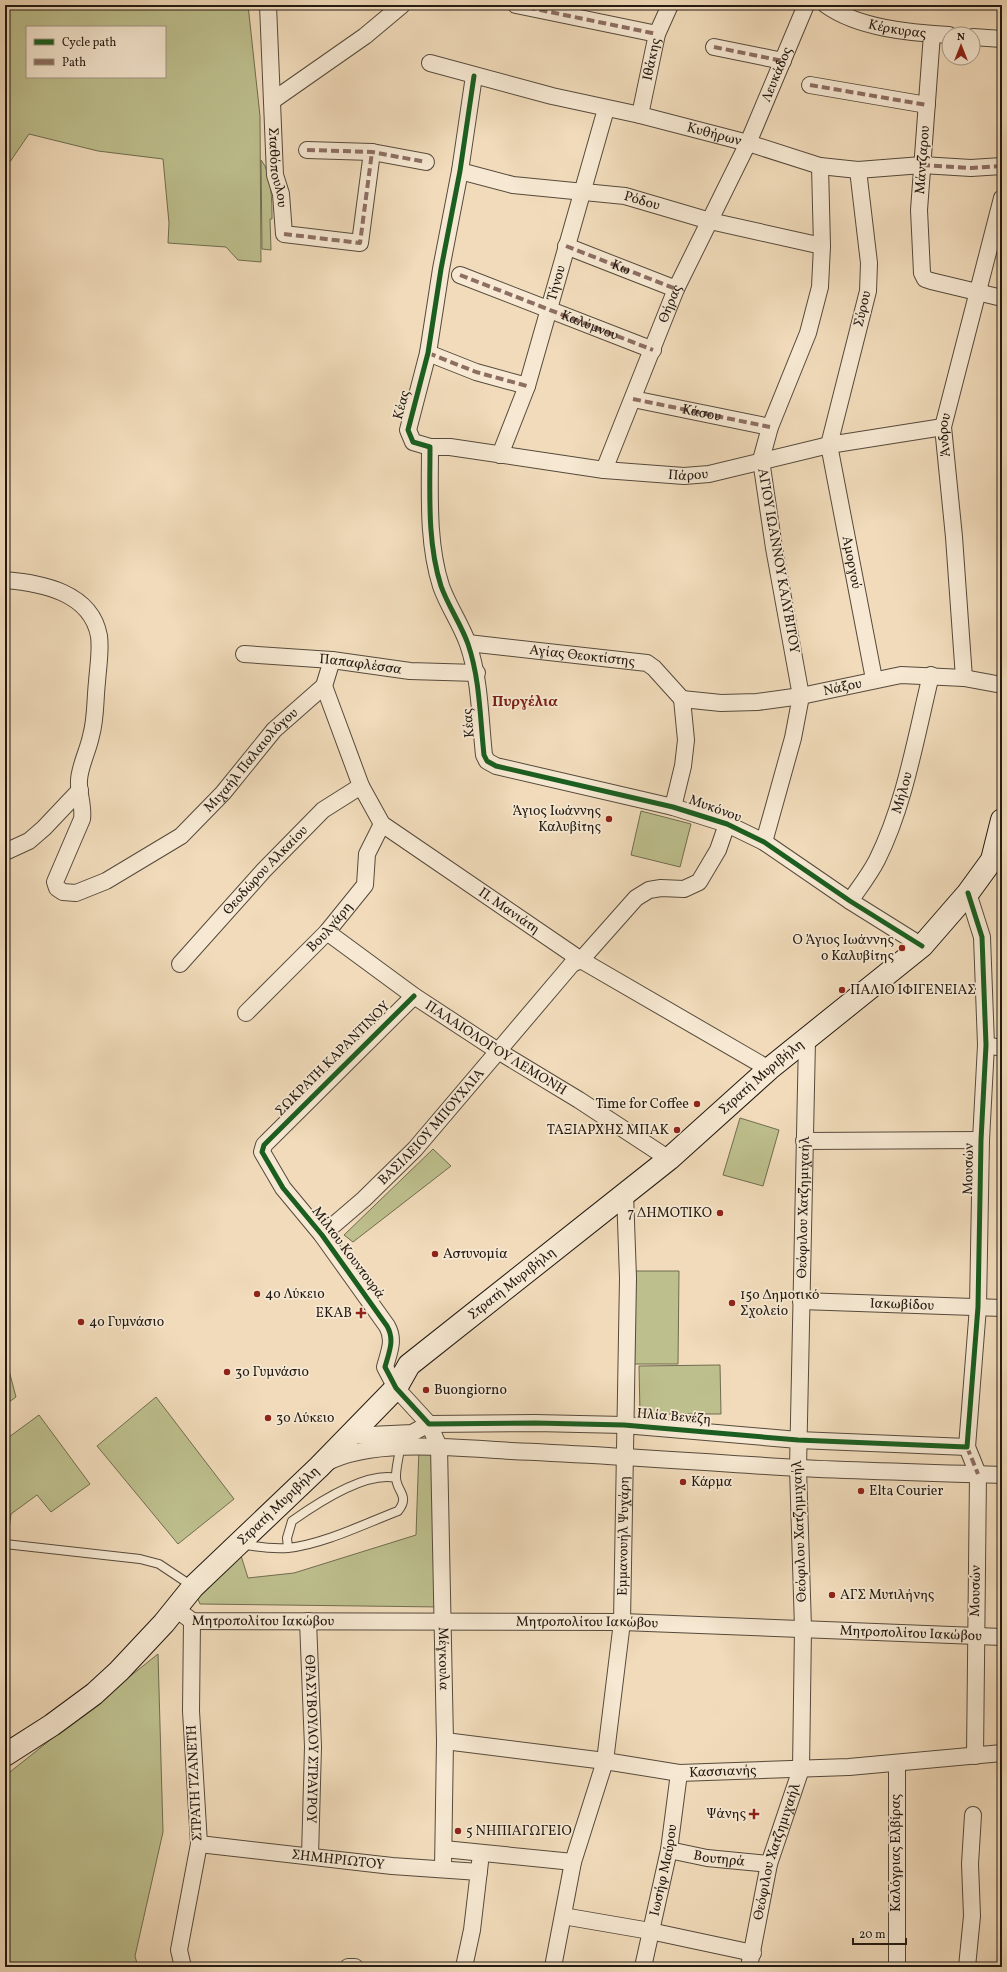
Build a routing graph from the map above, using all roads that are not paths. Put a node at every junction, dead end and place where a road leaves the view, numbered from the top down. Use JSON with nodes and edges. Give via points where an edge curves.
{"nodes":[{"id":1,"x":268,"y":5,"type":"edge"},
{"id":2,"x":516,"y":5,"type":"edge"},
{"id":3,"x":670,"y":5,"type":"edge"},
{"id":4,"x":806,"y":5,"type":"edge"},
{"id":5,"x":829,"y":6,"type":"edge"},
{"id":6,"x":392,"y":8,"type":"edge"},
{"id":7,"x":657,"y":34,"type":"junction"},
{"id":8,"x":932,"y":34,"type":"junction"},
{"id":9,"x":941,"y":35,"type":"edge"},
{"id":10,"x":981,"y":38,"type":"edge"},
{"id":11,"x":1002,"y":39,"type":"edge"},
{"id":12,"x":714,"y":47,"type":"dead end"},
{"id":13,"x":783,"y":62,"type":"junction"},
{"id":14,"x":430,"y":63,"type":"dead end"},
{"id":15,"x":474,"y":76,"type":"junction"},
{"id":16,"x":810,"y":84,"type":"dead end"},
{"id":17,"x":272,"y":101,"type":"junction"},
{"id":18,"x":926,"y":105,"type":"junction"},
{"id":19,"x":606,"y":109,"type":"junction"},
{"id":20,"x":640,"y":115,"type":"junction"},
{"id":21,"x":748,"y":143,"type":"junction"},
{"id":22,"x":307,"y":150,"type":"dead end"},
{"id":23,"x":372,"y":152,"type":"junction"},
{"id":24,"x":426,"y":162,"type":"dead end"},
{"id":25,"x":922,"y":165,"type":"junction"},
{"id":26,"x":820,"y":166,"type":"junction"},
{"id":27,"x":1002,"y":166,"type":"edge"},
{"id":28,"x":858,"y":170,"type":"junction"},
{"id":29,"x":460,"y":171,"type":"junction"},
{"id":30,"x":582,"y":191,"type":"junction"},
{"id":31,"x":1002,"y":198,"type":"edge"},
{"id":32,"x":710,"y":221,"type":"junction"},
{"id":33,"x":566,"y":246,"type":"junction"},
{"id":34,"x":822,"y":246,"type":"junction"},
{"id":35,"x":460,"y":275,"type":"dead end"},
{"id":36,"x":676,"y":289,"type":"junction"},
{"id":37,"x":977,"y":291,"type":"junction"},
{"id":38,"x":1002,"y":298,"type":"edge"},
{"id":39,"x":548,"y":309,"type":"junction"},
{"id":40,"x":653,"y":350,"type":"junction"},
{"id":41,"x":428,"y":353,"type":"junction"},
{"id":42,"x":527,"y":386,"type":"junction"},
{"id":43,"x":633,"y":399,"type":"junction"},
{"id":44,"x":770,"y":427,"type":"junction"},
{"id":45,"x":943,"y":427,"type":"junction"},
{"id":46,"x":829,"y":445,"type":"junction"},
{"id":47,"x":430,"y":447,"type":"junction"},
{"id":48,"x":500,"y":455,"type":"junction"},
{"id":49,"x":761,"y":460,"type":"junction"},
{"id":50,"x":604,"y":470,"type":"junction"},
{"id":51,"x":5,"y":580,"type":"edge"},
{"id":52,"x":468,"y":643,"type":"junction"},
{"id":53,"x":244,"y":654,"type":"dead end"},
{"id":54,"x":332,"y":660,"type":"junction"},
{"id":55,"x":477,"y":673,"type":"junction"},
{"id":56,"x":931,"y":675,"type":"junction"},
{"id":57,"x":964,"y":678,"type":"junction"},
{"id":58,"x":874,"y":679,"type":"junction"},
{"id":59,"x":1002,"y":685,"type":"edge"},
{"id":60,"x":324,"y":686,"type":"junction"},
{"id":61,"x":801,"y":696,"type":"junction"},
{"id":62,"x":682,"y":699,"type":"junction"},
{"id":63,"x":496,"y":766,"type":"joint"},
{"id":64,"x":361,"y":786,"type":"junction"},
{"id":65,"x":80,"y":790,"type":"junction"},
{"id":66,"x":673,"y":807,"type":"junction"},
{"id":67,"x":1002,"y":820,"type":"edge"},
{"id":68,"x":382,"y":824,"type":"junction"},
{"id":69,"x":727,"y":824,"type":"junction"},
{"id":70,"x":764,"y":842,"type":"junction"},
{"id":71,"x":5,"y":852,"type":"edge"},
{"id":72,"x":997,"y":863,"type":"edge"},
{"id":73,"x":968,"y":893,"type":"junction"},
{"id":74,"x":850,"y":901,"type":"junction"},
{"id":75,"x":327,"y":932,"type":"junction"},
{"id":76,"x":922,"y":946,"type":"junction"},
{"id":77,"x":581,"y":960,"type":"junction"},
{"id":78,"x":180,"y":964,"type":"dead end"},
{"id":79,"x":414,"y":996,"type":"junction"},
{"id":80,"x":246,"y":1013,"type":"dead end"},
{"id":81,"x":807,"y":1040,"type":"junction"},
{"id":82,"x":994,"y":1046,"type":"edge"},
{"id":83,"x":498,"y":1051,"type":"junction"},
{"id":84,"x":769,"y":1069,"type":"junction"},
{"id":85,"x":269,"y":1140,"type":"joint"},
{"id":86,"x":982,"y":1140,"type":"junction"},
{"id":87,"x":804,"y":1141,"type":"junction"},
{"id":88,"x":668,"y":1159,"type":"junction"},
{"id":89,"x":625,"y":1193,"type":"junction"},
{"id":90,"x":322,"y":1235,"type":"junction"},
{"id":91,"x":801,"y":1301,"type":"junction"},
{"id":92,"x":978,"y":1307,"type":"junction"},
{"id":93,"x":1002,"y":1308,"type":"edge"},
{"id":94,"x":396,"y":1388,"type":"junction"},
{"id":95,"x":429,"y":1424,"type":"junction"},
{"id":96,"x":624,"y":1425,"type":"junction"},
{"id":97,"x":349,"y":1436,"type":"junction"},
{"id":98,"x":798,"y":1440,"type":"junction"},
{"id":99,"x":439,"y":1447,"type":"junction"},
{"id":100,"x":967,"y":1447,"type":"junction"},
{"id":101,"x":400,"y":1448,"type":"junction"},
{"id":102,"x":624,"y":1455,"type":"junction"},
{"id":103,"x":319,"y":1467,"type":"junction"},
{"id":104,"x":798,"y":1468,"type":"junction"},
{"id":105,"x":978,"y":1474,"type":"junction"},
{"id":106,"x":1002,"y":1475,"type":"edge"},
{"id":107,"x":396,"y":1478,"type":"junction"},
{"id":108,"x":238,"y":1543,"type":"junction"},
{"id":109,"x":5,"y":1544,"type":"edge"},
{"id":110,"x":288,"y":1548,"type":"junction"},
{"id":111,"x":193,"y":1587,"type":"junction"},
{"id":112,"x":184,"y":1615,"type":"junction"},
{"id":113,"x":308,"y":1621,"type":"junction"},
{"id":114,"x":442,"y":1622,"type":"junction"},
{"id":115,"x":622,"y":1622,"type":"junction"},
{"id":116,"x":803,"y":1628,"type":"junction"},
{"id":117,"x":976,"y":1636,"type":"junction"},
{"id":118,"x":1002,"y":1637,"type":"edge"},
{"id":119,"x":445,"y":1741,"type":"junction"},
{"id":120,"x":11,"y":1752,"type":"edge"},
{"id":121,"x":1002,"y":1754,"type":"edge"},
{"id":122,"x":975,"y":1756,"type":"junction"},
{"id":123,"x":605,"y":1761,"type":"junction"},
{"id":124,"x":897,"y":1764,"type":"junction"},
{"id":125,"x":801,"y":1769,"type":"junction"},
{"id":126,"x":679,"y":1773,"type":"junction"},
{"id":127,"x":973,"y":1815,"type":"dead end"},
{"id":128,"x":199,"y":1844,"type":"junction"},
{"id":129,"x":444,"y":1849,"type":"junction"},
{"id":130,"x":669,"y":1850,"type":"junction"},
{"id":131,"x":481,"y":1854,"type":"junction"},
{"id":132,"x":310,"y":1856,"type":"junction"},
{"id":133,"x":573,"y":1862,"type":"junction"},
{"id":134,"x":769,"y":1864,"type":"junction"},
{"id":135,"x":443,"y":1869,"type":"junction"},
{"id":136,"x":479,"y":1872,"type":"junction"},
{"id":137,"x":563,"y":1916,"type":"junction"},
{"id":138,"x":650,"y":1931,"type":"junction"},
{"id":139,"x":751,"y":1960,"type":"edge"},
{"id":140,"x":183,"y":1967,"type":"edge"},
{"id":141,"x":348,"y":1967,"type":"edge"},
{"id":142,"x":355,"y":1967,"type":"edge"},
{"id":143,"x":464,"y":1967,"type":"edge"},
{"id":144,"x":554,"y":1967,"type":"edge"},
{"id":145,"x":643,"y":1967,"type":"edge"},
{"id":146,"x":897,"y":1967,"type":"edge"},
{"id":147,"x":967,"y":1967,"type":"edge"}],
"edges":[{"from":1,"to":17,"type":"street","name":"Σταθόπουλου"},
{"from":2,"to":7,"type":"street"},
{"from":3,"to":7,"type":"street","name":"Ιθάκης"},
{"from":4,"to":13,"type":"street","name":"Λευκάδος"},
{"from":5,"to":8,"type":"street","name":"Κέρκυρας","via":[[861,22]]},
{"from":6,"to":17,"type":"street","via":[[365,36]]},
{"from":7,"to":20,"type":"street","name":"Ιθάκης"},
{"from":8,"to":9,"type":"street","name":"Κέρκυρας"},
{"from":8,"to":18,"type":"street","name":"Μάντζαρου"},
{"from":10,"to":11,"type":"street"},
{"from":12,"to":13,"type":"street"},
{"from":13,"to":21,"type":"street","name":"Λευκάδος"},
{"from":14,"to":15,"type":"street","name":"Κυθήρων"},
{"from":15,"to":19,"type":"street","name":"Κυθήρων"},
{"from":15,"to":29,"type":"street","name":"Κέας"},
{"from":16,"to":18,"type":"street"},
{"from":17,"to":23,"type":"street","name":"Σταθόπουλου","via":[[275,176],[281,194],[284,234],[360,243]]},
{"from":18,"to":25,"type":"street","name":"Μάντζαρου"},
{"from":19,"to":20,"type":"street","name":"Κυθήρων"},
{"from":19,"to":30,"type":"street","name":"Τήνου"},
{"from":20,"to":21,"type":"street","name":"Κυθήρων"},
{"from":21,"to":26,"type":"street","name":"Κυθήρων"},
{"from":21,"to":32,"type":"street","name":"Θήρας"},
{"from":22,"to":23,"type":"street"},
{"from":23,"to":24,"type":"street"},
{"from":25,"to":27,"type":"street","name":"Κυθήρων","via":[[971,168]]},
{"from":25,"to":28,"type":"street","name":"Κυθήρων"},
{"from":25,"to":37,"type":"street","name":"Μάντζαρου","via":[[919,210],[922,273],[925,279],[931,281]]},
{"from":26,"to":28,"type":"street","name":"Κυθήρων"},
{"from":26,"to":34,"type":"street","name":"ΑΓΙΟΥ ΙΩΑΝΝΟΥ ΚΑΛΥΒΙΤΟΥ"},
{"from":28,"to":46,"type":"street","name":"Σύρου","via":[[869,264],[868,292]]},
{"from":29,"to":30,"type":"street","name":"Ρόδου","via":[[513,185]]},
{"from":29,"to":41,"type":"street","name":"Κέας"},
{"from":30,"to":32,"type":"street","name":"Ρόδου","via":[[625,196]]},
{"from":30,"to":33,"type":"street","name":"Τήνου"},
{"from":31,"to":37,"type":"street","name":"Άνδρου"},
{"from":32,"to":34,"type":"street","name":"Ρόδου"},
{"from":32,"to":36,"type":"street","name":"Θήρας"},
{"from":33,"to":36,"type":"street","name":"Κω"},
{"from":33,"to":39,"type":"street","name":"Τήνου"},
{"from":34,"to":44,"type":"street","name":"ΑΓΙΟΥ ΙΩΑΝΝΟΥ ΚΑΛΥΒΙΤΟΥ","via":[[820,287],[808,333]]},
{"from":35,"to":39,"type":"street","name":"Καλύμνου"},
{"from":36,"to":40,"type":"street","name":"Θήρας"},
{"from":37,"to":38,"type":"street"},
{"from":37,"to":45,"type":"street","name":"Άνδρου"},
{"from":39,"to":40,"type":"street","name":"Καλύμνου"},
{"from":39,"to":42,"type":"street","name":"Τήνου"},
{"from":40,"to":43,"type":"street","name":"Θήρας"},
{"from":41,"to":42,"type":"street","via":[[476,372]]},
{"from":41,"to":47,"type":"street","name":"Κέας","via":[[408,430],[413,442]]},
{"from":42,"to":48,"type":"street","name":"Τήνου"},
{"from":43,"to":44,"type":"street","name":"Κάσου"},
{"from":43,"to":50,"type":"street","name":"Θήρας"},
{"from":44,"to":49,"type":"street","name":"ΑΓΙΟΥ ΙΩΑΝΝΟΥ ΚΑΛΥΒΙΤΟΥ"},
{"from":45,"to":46,"type":"street","name":"Πάρου"},
{"from":45,"to":57,"type":"street","name":"Άνδρου"},
{"from":46,"to":49,"type":"street","name":"Πάρου"},
{"from":46,"to":58,"type":"street","name":"Αμοργού"},
{"from":47,"to":48,"type":"street","name":"Πάρου","via":[[450,447]]},
{"from":47,"to":52,"type":"street","name":"Κέας","via":[[433,549],[441,586]]},
{"from":48,"to":50,"type":"street","name":"Πάρου"},
{"from":49,"to":50,"type":"street","name":"Πάρου","via":[[709,474],[684,476]]},
{"from":49,"to":61,"type":"street","name":"ΑΓΙΟΥ ΙΩΑΝΝΟΥ ΚΑΛΥΒΙΤΟΥ"},
{"from":51,"to":65,"type":"street","via":[[37,583],[55,588],[69,596],[92,616],[99,635],[100,651],[92,734],[81,772]]},
{"from":52,"to":55,"type":"street","name":"Κέας"},
{"from":52,"to":62,"type":"street","name":"Αγίας Θεοκτίστης","via":[[642,662],[654,668]]},
{"from":53,"to":54,"type":"street","name":"Παπαφλέσσα"},
{"from":54,"to":55,"type":"street","name":"Παπαφλέσσα","via":[[410,671]]},
{"from":54,"to":60,"type":"street"},
{"from":55,"to":63,"type":"street","name":"Κέας","via":[[484,755],[487,761]]},
{"from":56,"to":57,"type":"street","name":"Νάξου"},
{"from":56,"to":58,"type":"street","name":"Νάξου","via":[[901,675]]},
{"from":56,"to":74,"type":"street","name":"Μήλου","via":[[901,798],[890,830],[877,861]]},
{"from":57,"to":59,"type":"street","name":"Νάξου"},
{"from":58,"to":61,"type":"street","name":"Νάξου"},
{"from":60,"to":64,"type":"street","name":"Π. Μανιάτη"},
{"from":60,"to":65,"type":"street","name":"Μιχαήλ Παλαιολόγου","via":[[274,730],[223,793],[181,836],[106,881],[76,893],[64,892],[57,888],[55,882],[82,819]]},
{"from":61,"to":62,"type":"street","name":"Νάξου","via":[[757,702],[721,703]]},
{"from":61,"to":70,"type":"street","name":"ΑΓΙΟΥ ΙΩΑΝΝΟΥ ΚΑΛΥΒΙΤΟΥ","via":[[793,738]]},
{"from":62,"to":66,"type":"street","via":[[686,740],[683,766]]},
{"from":63,"to":66,"type":"street","name":"Μυκόνου"},
{"from":64,"to":68,"type":"street","name":"Π. Μανιάτη"},
{"from":64,"to":78,"type":"street","name":"Θεοδώρου Αλκαίου","via":[[323,810],[264,870]]},
{"from":65,"to":71,"type":"street","via":[[29,842]]},
{"from":66,"to":69,"type":"street","name":"Μυκόνου"},
{"from":67,"to":72,"type":"main road","name":"Στρατή Μυριβήλη"},
{"from":68,"to":75,"type":"street","name":"Βουλγάρη","via":[[367,854],[365,885]]},
{"from":68,"to":77,"type":"street","name":"Π. Μανιάτη"},
{"from":69,"to":70,"type":"street","name":"Μυκόνου"},
{"from":69,"to":77,"type":"street","name":"ΒΑΣΙΛΕΙΟΥ ΜΠΟΥΧΛΙΑ","via":[[718,850],[699,882],[684,889],[649,890],[636,898]]},
{"from":70,"to":74,"type":"street","name":"Μυκόνου"},
{"from":72,"to":73,"type":"main road","name":"Στρατή Μυριβήλη"},
{"from":73,"to":76,"type":"main road","name":"Στρατή Μυριβήλη"},
{"from":73,"to":82,"type":"street","name":"Μουσών","via":[[982,937]]},
{"from":74,"to":76,"type":"street","name":"Μυκόνου"},
{"from":75,"to":79,"type":"street","name":"ΠΑΛΑΙΟΛΟΓΟΥ ΛΕΜΟΝΗ"},
{"from":75,"to":80,"type":"street","name":"Βουλγάρη"},
{"from":76,"to":81,"type":"main road","name":"Στρατή Μυριβήλη"},
{"from":77,"to":83,"type":"street","name":"ΒΑΣΙΛΕΙΟΥ ΜΠΟΥΧΛΙΑ","via":[[572,964]]},
{"from":77,"to":84,"type":"street","name":"Π. Μανιάτη"},
{"from":79,"to":83,"type":"street","name":"ΠΑΛΑΙΟΛΟΓΟΥ ΛΕΜΟΝΗ"},
{"from":79,"to":85,"type":"street","name":"ΣΩΚΡΑΤΗ ΚΑΡΑΝΤΙΝΟΥ"},
{"from":81,"to":84,"type":"main road","name":"Στρατή Μυριβήλη"},
{"from":81,"to":87,"type":"street","name":"Θεόφιλου Χατζημιχαήλ"},
{"from":82,"to":86,"type":"street","name":"Μουσών"},
{"from":83,"to":88,"type":"street","name":"ΠΑΛΑΙΟΛΟΓΟΥ ΛΕΜΟΝΗ","via":[[579,1100]]},
{"from":83,"to":90,"type":"street","name":"ΒΑΣΙΛΕΙΟΥ ΜΠΟΥΧΛΙΑ","via":[[415,1149],[364,1199]]},
{"from":84,"to":88,"type":"main road","name":"Στρατή Μυριβήλη"},
{"from":85,"to":90,"type":"street","name":"Μίλτου Κουντουρά","via":[[262,1152],[266,1160],[283,1188]]},
{"from":86,"to":87,"type":"street"},
{"from":86,"to":92,"type":"street","name":"Μουσών"},
{"from":87,"to":91,"type":"street","name":"Θεόφιλου Χατζημιχαήλ"},
{"from":88,"to":89,"type":"main road","name":"Στρατή Μυριβήλη"},
{"from":89,"to":94,"type":"main road","name":"Στρατή Μυριβήλη","via":[[409,1365]]},
{"from":89,"to":96,"type":"street","name":"Εμμανουήλ Ψυχάρη","via":[[628,1278]]},
{"from":90,"to":94,"type":"street","name":"Μίλτου Κουντουρά","via":[[391,1333],[392,1342],[385,1367]]},
{"from":91,"to":92,"type":"street","name":"Ιακωβίδου"},
{"from":91,"to":98,"type":"street","name":"Θεόφιλου Χατζημιχαήλ"},
{"from":92,"to":93,"type":"street","name":"Ιακωβίδου"},
{"from":92,"to":100,"type":"street","name":"Μουσών"},
{"from":94,"to":95,"type":"street"},
{"from":94,"to":97,"type":"main road","name":"Στρατή Μυριβήλη"},
{"from":95,"to":96,"type":"street","name":"Ηλία Βενέζη"},
{"from":95,"to":97,"type":"street","via":[[412,1433]]},
{"from":95,"to":99,"type":"street"},
{"from":96,"to":98,"type":"street","name":"Ηλία Βενέζη"},
{"from":96,"to":102,"type":"street","name":"Εμμανουήλ Ψυχάρη"},
{"from":97,"to":103,"type":"main road","name":"Στρατή Μυριβήλη"},
{"from":98,"to":100,"type":"street","name":"Ηλία Βενέζη"},
{"from":98,"to":104,"type":"street","name":"Θεόφιλου Χατζημιχαήλ"},
{"from":99,"to":101,"type":"street"},
{"from":99,"to":102,"type":"street"},
{"from":99,"to":114,"type":"street","name":"Μέγκουλα"},
{"from":100,"to":105,"type":"street"},
{"from":101,"to":103,"type":"street","via":[[352,1453]]},
{"from":101,"to":107,"type":"lane"},
{"from":102,"to":104,"type":"street"},
{"from":102,"to":115,"type":"street","name":"Εμμανουήλ Ψυχάρη"},
{"from":103,"to":108,"type":"main road","name":"Στρατή Μυριβήλη"},
{"from":104,"to":105,"type":"street"},
{"from":104,"to":116,"type":"street","name":"Θεόφιλου Χατζημιχαήλ"},
{"from":105,"to":106,"type":"street"},
{"from":105,"to":117,"type":"street","name":"Μουσών"},
{"from":107,"to":110,"type":"lane","via":[[383,1477],[356,1484],[319,1502],[292,1521],[287,1538]]},
{"from":107,"to":110,"type":"lane","via":[[404,1497],[398,1511],[320,1540]]},
{"from":108,"to":110,"type":"lane"},
{"from":108,"to":111,"type":"main road","name":"Στρατή Μυριβήλη"},
{"from":109,"to":111,"type":"lane","via":[[146,1561],[159,1564]]},
{"from":111,"to":112,"type":"main road","name":"Στρατή Μυριβήλη"},
{"from":112,"to":113,"type":"street","name":"Μητροπολίτου Ιακώβου"},
{"from":112,"to":120,"type":"main road","name":"Στρατή Μυριβήλη","via":[[140,1649],[94,1694],[52,1726]]},
{"from":112,"to":128,"type":"street","name":"ΣΤΡΑΤΗ ΤΖΑΝΕΤΗ"},
{"from":113,"to":114,"type":"street","name":"Μητροπολίτου Ιακώβου"},
{"from":113,"to":132,"type":"street","name":"ΘΡΑΣΥΒΟΥΛΟΥ ΣΤΡΑΥΡΟΥ","via":[[313,1747]]},
{"from":114,"to":115,"type":"street","name":"Μητροπολίτου Ιακώβου"},
{"from":114,"to":119,"type":"street","name":"Μέγκουλα"},
{"from":115,"to":116,"type":"street","name":"Μητροπολίτου Ιακώβου"},
{"from":115,"to":123,"type":"street","name":"Εμμανουήλ Ψυχάρη"},
{"from":116,"to":117,"type":"street","name":"Μητροπολίτου Ιακώβου"},
{"from":116,"to":125,"type":"street","name":"Θεόφιλου Χατζημιχαήλ"},
{"from":117,"to":118,"type":"street","name":"Μητροπολίτου Ιακώβου"},
{"from":117,"to":122,"type":"street","name":"Μουσών"},
{"from":119,"to":123,"type":"street","name":"Κασσιανής"},
{"from":119,"to":129,"type":"street","name":"Μέγκουλα"},
{"from":121,"to":122,"type":"street","name":"Κασσιανής"},
{"from":122,"to":124,"type":"street","name":"Κασσιανής"},
{"from":123,"to":126,"type":"street","name":"Κασσιανής"},
{"from":123,"to":133,"type":"street","name":"Εμμανουήλ Ψυχάρη"},
{"from":124,"to":125,"type":"street","name":"Κασσιανής"},
{"from":124,"to":146,"type":"street","name":"Καλόγριας Ελβίρας"},
{"from":125,"to":126,"type":"street","name":"Κασσιανής"},
{"from":125,"to":134,"type":"street","name":"Θεόφιλου Χατζημιχαήλ"},
{"from":126,"to":130,"type":"street","name":"Ιωσήφ Μαύρου"},
{"from":127,"to":147,"type":"street","via":[[970,1864],[972,1916]]},
{"from":128,"to":132,"type":"street","name":"ΣΗΜΗΡΙΩΤΟΥ"},
{"from":128,"to":140,"type":"street","name":"ΣΤΡΑΤΗ ΤΖΑΝΕΤΗ","via":[[179,1950]]},
{"from":129,"to":131,"type":"street"},
{"from":129,"to":135,"type":"street","name":"Μέγκουλα"},
{"from":130,"to":134,"type":"street","name":"Βουτηρά","via":[[707,1858]]},
{"from":130,"to":138,"type":"street","name":"Ιωσήφ Μαύρου"},
{"from":131,"to":133,"type":"street"},
{"from":131,"to":136,"type":"street"},
{"from":132,"to":135,"type":"street","name":"ΣΗΜΗΡΙΩΤΟΥ"},
{"from":133,"to":137,"type":"street","name":"Εμμανουήλ Ψυχάρη"},
{"from":134,"to":139,"type":"street","name":"Θεόφιλου Χατζημιχαήλ"},
{"from":135,"to":136,"type":"street","name":"ΣΗΜΗΡΙΩΤΟΥ"},
{"from":136,"to":143,"type":"street","via":[[472,1930]]},
{"from":137,"to":138,"type":"street"},
{"from":137,"to":144,"type":"street","name":"Εμμανουήλ Ψυχάρη"},
{"from":138,"to":139,"type":"street"},
{"from":138,"to":145,"type":"street","name":"Ιωσήφ Μαύρου"},
{"from":141,"to":142,"type":"street"}]}
